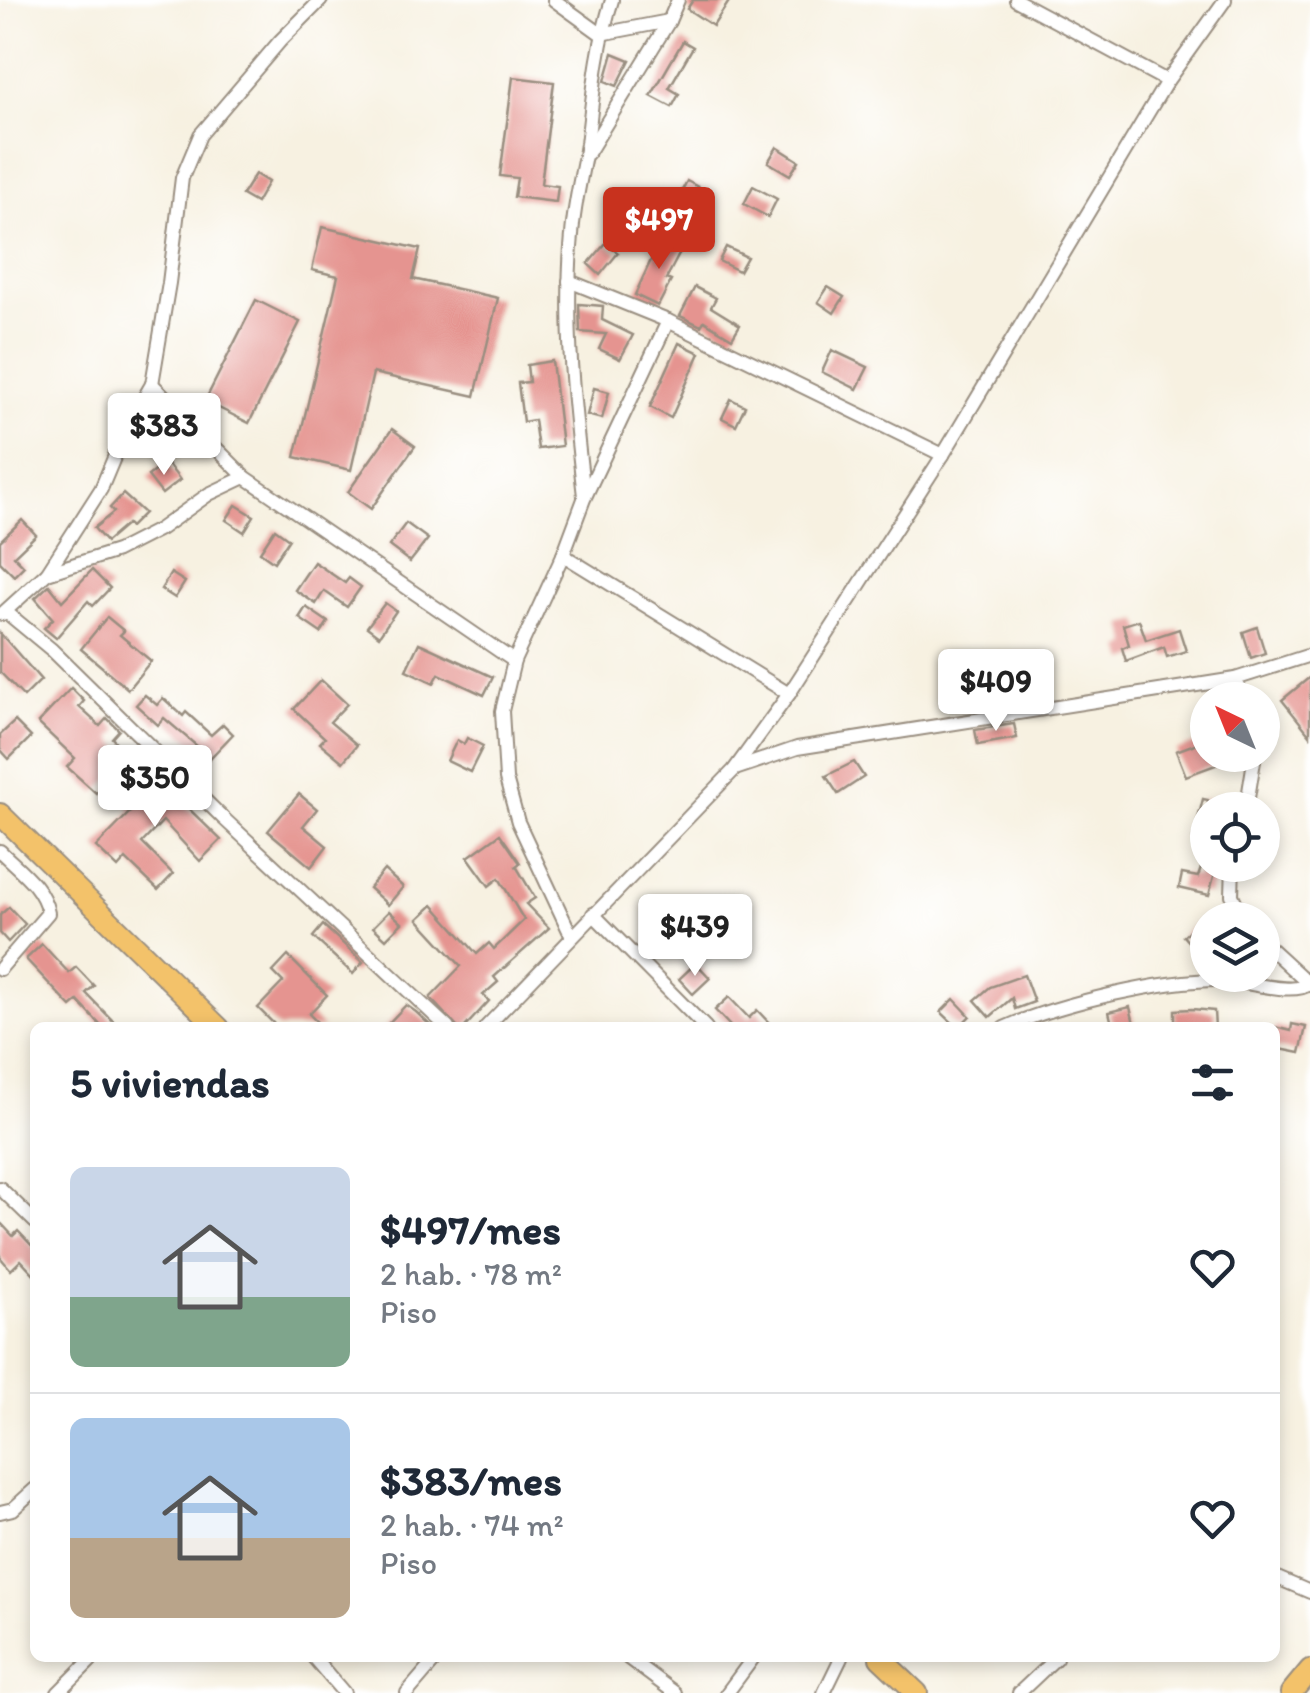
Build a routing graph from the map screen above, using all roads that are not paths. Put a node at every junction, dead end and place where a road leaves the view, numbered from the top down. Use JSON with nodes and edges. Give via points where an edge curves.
{"nodes":[{"id":1,"x":322,"y":0,"type":"edge"},
{"id":2,"x":554,"y":0,"type":"edge"},
{"id":3,"x":612,"y":0,"type":"edge"},
{"id":4,"x":678,"y":0,"type":"edge"},
{"id":5,"x":1016,"y":0,"type":"edge"},
{"id":6,"x":1225,"y":0,"type":"edge"},
{"id":7,"x":669,"y":21,"type":"junction"},
{"id":8,"x":601,"y":34,"type":"junction"},
{"id":9,"x":1167,"y":81,"type":"junction"},
{"id":10,"x":584,"y":158,"type":"junction"},
{"id":11,"x":569,"y":281,"type":"junction"},
{"id":12,"x":668,"y":321,"type":"junction"},
{"id":13,"x":152,"y":384,"type":"junction"},
{"id":14,"x":943,"y":455,"type":"junction"},
{"id":15,"x":245,"y":477,"type":"junction"},
{"id":16,"x":584,"y":499,"type":"junction"},
{"id":17,"x":563,"y":555,"type":"junction"},
{"id":18,"x":47,"y":573,"type":"junction"},
{"id":19,"x":3,"y":613,"type":"edge"},
{"id":20,"x":1310,"y":655,"type":"edge"},
{"id":21,"x":514,"y":661,"type":"junction"},
{"id":22,"x":1235,"y":680,"type":"joint"},
{"id":23,"x":789,"y":694,"type":"junction"},
{"id":24,"x":734,"y":770,"type":"junction"},
{"id":25,"x":0,"y":814,"type":"edge"},
{"id":26,"x":0,"y":851,"type":"edge"},
{"id":27,"x":593,"y":914,"type":"junction"},
{"id":28,"x":571,"y":935,"type":"junction"},
{"id":29,"x":1280,"y":957,"type":"edge"},
{"id":30,"x":0,"y":969,"type":"edge"},
{"id":31,"x":1309,"y":984,"type":"edge"},
{"id":32,"x":213,"y":1022,"type":"edge"},
{"id":33,"x":442,"y":1022,"type":"edge"},
{"id":34,"x":490,"y":1022,"type":"edge"},
{"id":35,"x":700,"y":1022,"type":"edge"},
{"id":36,"x":1017,"y":1022,"type":"edge"},
{"id":37,"x":0,"y":1188,"type":"edge"},
{"id":38,"x":30,"y":1217,"type":"edge"},
{"id":39,"x":30,"y":1494,"type":"edge"},
{"id":40,"x":0,"y":1512,"type":"edge"},
{"id":41,"x":1280,"y":1579,"type":"edge"},
{"id":42,"x":1310,"y":1592,"type":"edge"},
{"id":43,"x":89,"y":1662,"type":"edge"},
{"id":44,"x":317,"y":1662,"type":"edge"},
{"id":45,"x":434,"y":1662,"type":"edge"},
{"id":46,"x":633,"y":1662,"type":"edge"},
{"id":47,"x":750,"y":1662,"type":"edge"},
{"id":48,"x":839,"y":1662,"type":"edge"},
{"id":49,"x":884,"y":1662,"type":"edge"},
{"id":50,"x":1052,"y":1662,"type":"edge"},
{"id":51,"x":1310,"y":1670,"type":"edge"},
{"id":52,"x":58,"y":1693,"type":"edge"},
{"id":53,"x":344,"y":1693,"type":"edge"},
{"id":54,"x":407,"y":1693,"type":"edge"},
{"id":55,"x":675,"y":1693,"type":"edge"},
{"id":56,"x":728,"y":1693,"type":"edge"},
{"id":57,"x":824,"y":1693,"type":"edge"},
{"id":58,"x":917,"y":1693,"type":"edge"},
{"id":59,"x":1019,"y":1693,"type":"edge"},
{"id":60,"x":1291,"y":1693,"type":"edge"}],
"edges":[{"from":1,"to":13,"type":"street","via":[[200,134],[182,178]]},
{"from":2,"to":8,"type":"street"},
{"from":3,"to":8,"type":"street"},
{"from":4,"to":7,"type":"street"},
{"from":5,"to":9,"type":"street"},
{"from":6,"to":9,"type":"street"},
{"from":7,"to":8,"type":"street"},
{"from":7,"to":10,"type":"street"},
{"from":8,"to":10,"type":"street"},
{"from":9,"to":14,"type":"street"},
{"from":10,"to":11,"type":"street"},
{"from":11,"to":12,"type":"street"},
{"from":11,"to":16,"type":"street","via":[[572,399]]},
{"from":12,"to":14,"type":"street"},
{"from":12,"to":16,"type":"street"},
{"from":13,"to":15,"type":"street"},
{"from":13,"to":18,"type":"street","via":[[101,489]]},
{"from":14,"to":23,"type":"street"},
{"from":15,"to":18,"type":"street","via":[[117,551]]},
{"from":15,"to":21,"type":"street"},
{"from":16,"to":17,"type":"street"},
{"from":17,"to":21,"type":"street"},
{"from":17,"to":23,"type":"street"},
{"from":18,"to":19,"type":"street"},
{"from":19,"to":33,"type":"street","via":[[52,650]]},
{"from":20,"to":22,"type":"street"},
{"from":21,"to":28,"type":"street","via":[[502,710],[506,779],[518,822]]},
{"from":22,"to":24,"type":"street","via":[[798,748]]},
{"from":23,"to":24,"type":"street"},
{"from":24,"to":27,"type":"street"},
{"from":25,"to":32,"type":"main road"},
{"from":26,"to":30,"type":"street","via":[[34,884],[48,913]]},
{"from":27,"to":28,"type":"street"},
{"from":27,"to":35,"type":"street"},
{"from":28,"to":34,"type":"street"},
{"from":29,"to":31,"type":"street"},
{"from":31,"to":36,"type":"street","via":[[1298,990],[1196,979]]},
{"from":37,"to":38,"type":"street"},
{"from":39,"to":40,"type":"street"},
{"from":41,"to":42,"type":"street"},
{"from":43,"to":52,"type":"street"},
{"from":44,"to":53,"type":"street"},
{"from":45,"to":54,"type":"street"},
{"from":46,"to":55,"type":"street"},
{"from":47,"to":56,"type":"street"},
{"from":48,"to":57,"type":"street"},
{"from":49,"to":58,"type":"main road"},
{"from":50,"to":59,"type":"street"},
{"from":51,"to":60,"type":"main road"}]}
